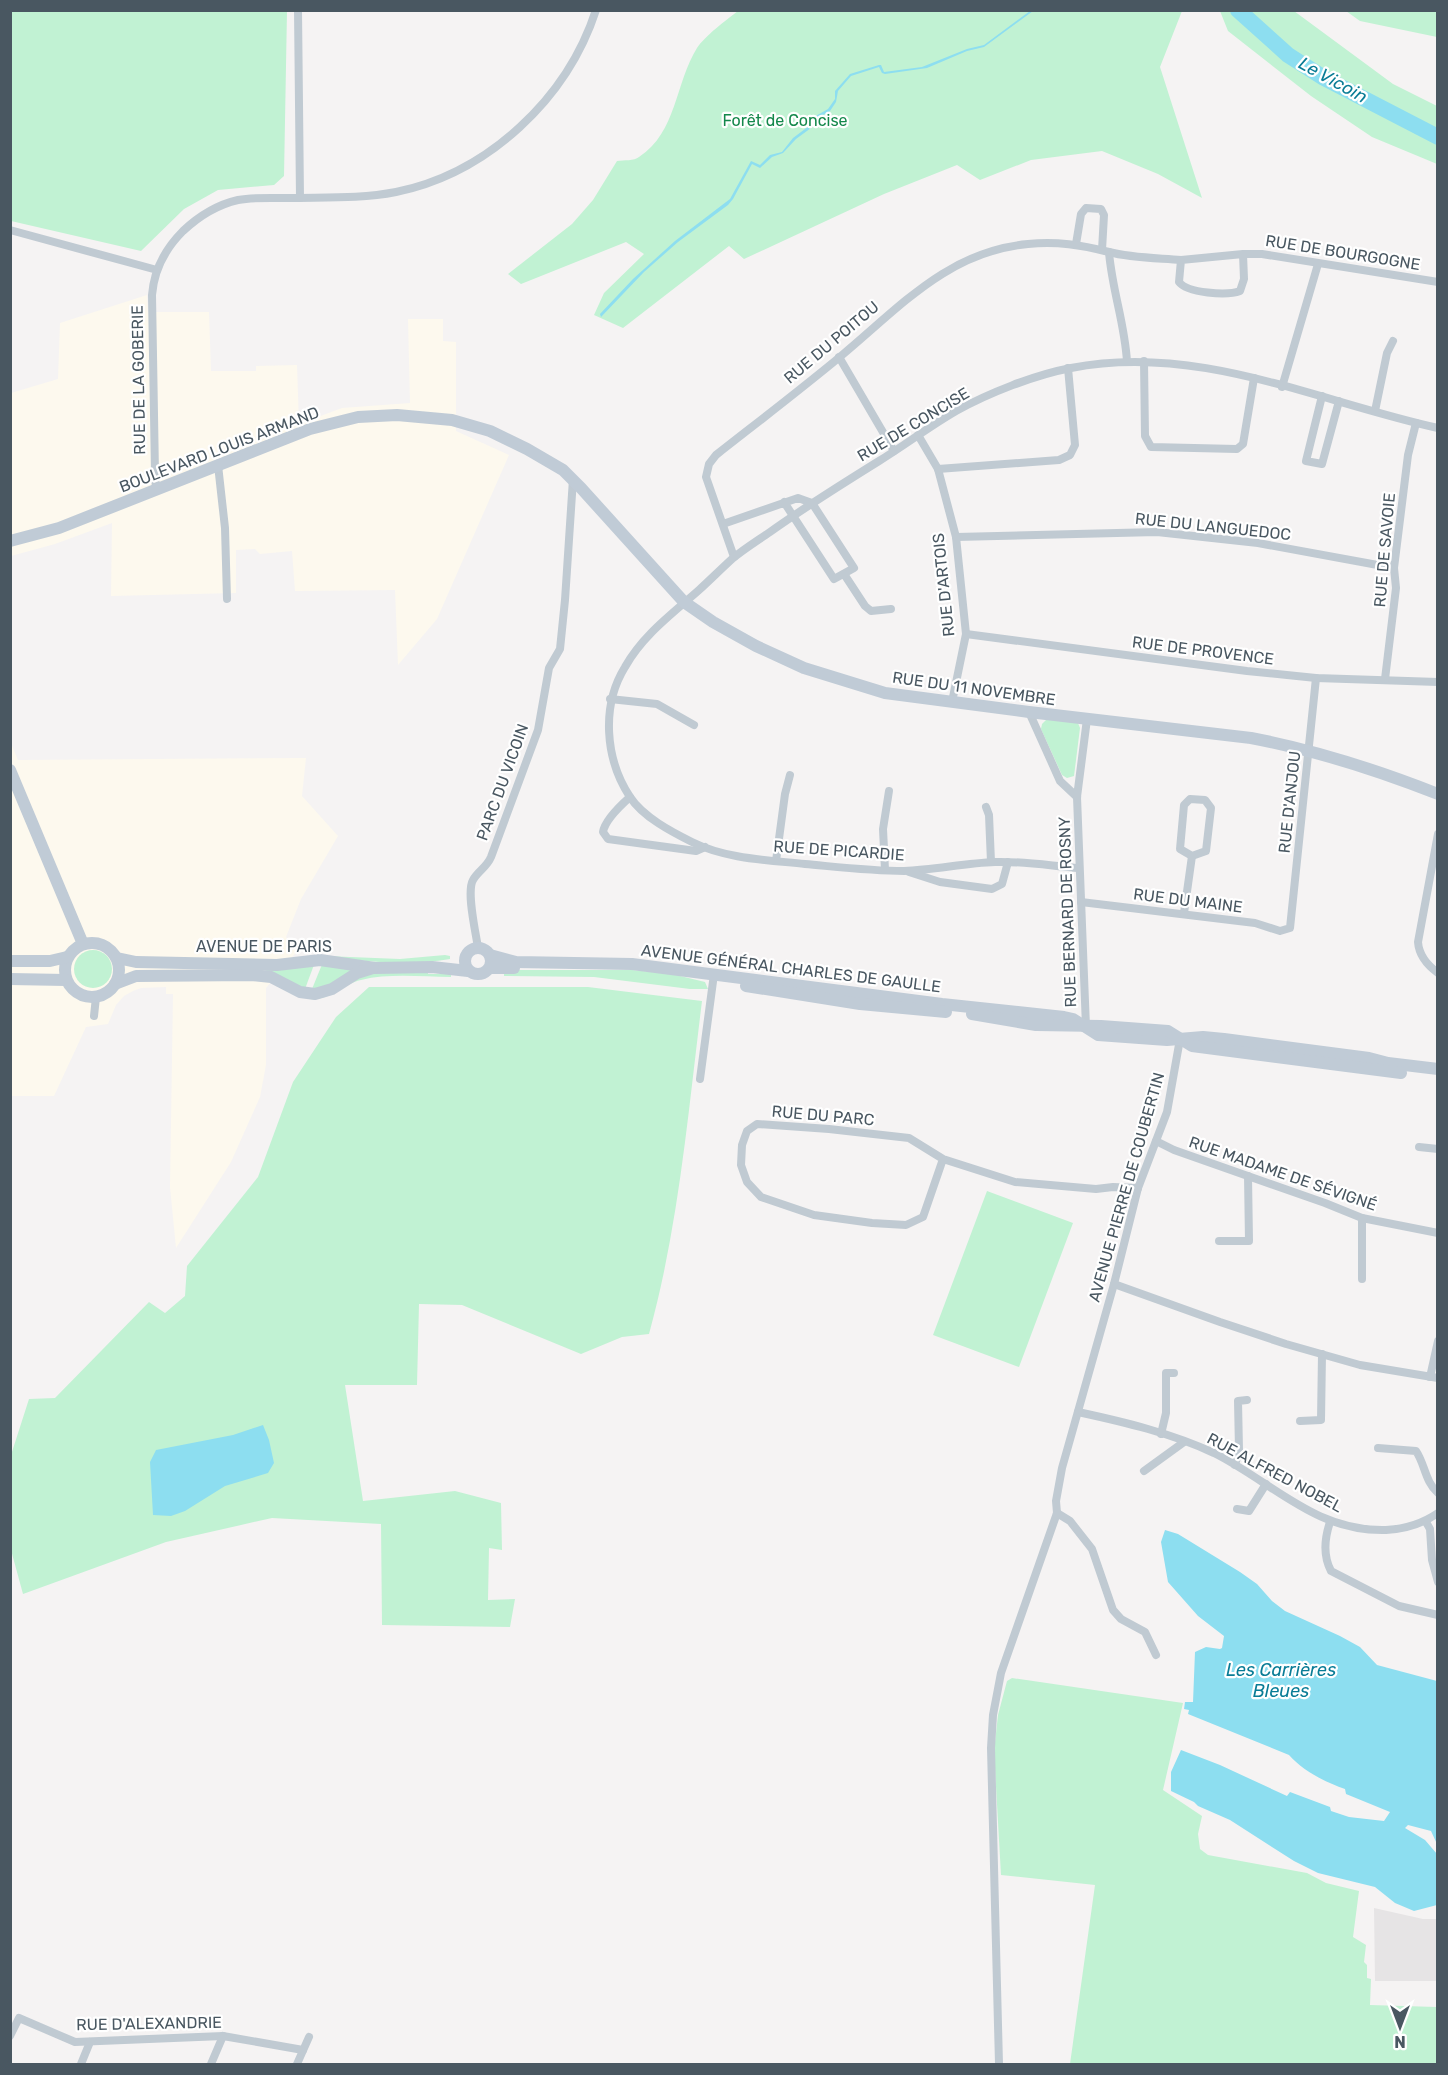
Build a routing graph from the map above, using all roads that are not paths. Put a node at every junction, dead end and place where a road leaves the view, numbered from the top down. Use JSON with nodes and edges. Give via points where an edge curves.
{"nodes":[{"id":1,"x":298,"y":10,"type":"edge"},
{"id":2,"x":596,"y":10,"type":"edge"},
{"id":3,"x":300,"y":198,"type":"junction"},
{"id":4,"x":10,"y":230,"type":"edge"},
{"id":5,"x":1076,"y":244,"type":"junction"},
{"id":6,"x":1106,"y":251,"type":"junction"},
{"id":7,"x":1243,"y":254,"type":"junction"},
{"id":8,"x":1181,"y":260,"type":"junction"},
{"id":9,"x":1318,"y":264,"type":"junction"},
{"id":10,"x":157,"y":270,"type":"junction"},
{"id":11,"x":1437,"y":282,"type":"edge"},
{"id":12,"x":1393,"y":341,"type":"dead end"},
{"id":13,"x":839,"y":357,"type":"junction"},
{"id":14,"x":1144,"y":361,"type":"junction"},
{"id":15,"x":1127,"y":362,"type":"junction"},
{"id":16,"x":1068,"y":368,"type":"junction"},
{"id":17,"x":1254,"y":378,"type":"junction"},
{"id":18,"x":1281,"y":387,"type":"junction"},
{"id":19,"x":1322,"y":396,"type":"junction"},
{"id":20,"x":1339,"y":401,"type":"junction"},
{"id":21,"x":1375,"y":411,"type":"junction"},
{"id":22,"x":1416,"y":423,"type":"junction"},
{"id":23,"x":1437,"y":428,"type":"edge"},
{"id":24,"x":918,"y":435,"type":"junction"},
{"id":25,"x":894,"y":452,"type":"junction"},
{"id":26,"x":218,"y":465,"type":"junction"},
{"id":27,"x":938,"y":469,"type":"junction"},
{"id":28,"x":573,"y":479,"type":"junction"},
{"id":29,"x":156,"y":490,"type":"junction"},
{"id":30,"x":784,"y":502,"type":"junction"},
{"id":31,"x":812,"y":503,"type":"junction"},
{"id":32,"x":793,"y":516,"type":"junction"},
{"id":33,"x":723,"y":524,"type":"junction"},
{"id":34,"x":956,"y":537,"type":"junction"},
{"id":35,"x":10,"y":541,"type":"edge"},
{"id":36,"x":734,"y":557,"type":"junction"},
{"id":37,"x":1394,"y":568,"type":"junction"},
{"id":38,"x":844,"y":574,"type":"junction"},
{"id":39,"x":227,"y":599,"type":"dead end"},
{"id":40,"x":684,"y":602,"type":"junction"},
{"id":41,"x":891,"y":609,"type":"dead end"},
{"id":42,"x":966,"y":634,"type":"junction"},
{"id":43,"x":1316,"y":678,"type":"junction"},
{"id":44,"x":1385,"y":679,"type":"junction"},
{"id":45,"x":1437,"y":682,"type":"edge"},
{"id":46,"x":610,"y":699,"type":"junction"},
{"id":47,"x":952,"y":702,"type":"junction"},
{"id":48,"x":1029,"y":712,"type":"junction"},
{"id":49,"x":1086,"y":719,"type":"junction"},
{"id":50,"x":694,"y":725,"type":"dead end"},
{"id":51,"x":1309,"y":751,"type":"junction"},
{"id":52,"x":10,"y":770,"type":"edge"},
{"id":53,"x":790,"y":775,"type":"dead end"},
{"id":54,"x":889,"y":791,"type":"dead end"},
{"id":55,"x":1437,"y":794,"type":"edge"},
{"id":56,"x":630,"y":797,"type":"junction"},
{"id":57,"x":1077,"y":797,"type":"junction"},
{"id":58,"x":986,"y":807,"type":"dead end"},
{"id":59,"x":1437,"y":834,"type":"edge"},
{"id":60,"x":705,"y":847,"type":"junction"},
{"id":61,"x":1192,"y":856,"type":"junction"},
{"id":62,"x":776,"y":861,"type":"junction"},
{"id":63,"x":992,"y":862,"type":"junction"},
{"id":64,"x":1008,"y":862,"type":"junction"},
{"id":65,"x":1079,"y":868,"type":"junction"},
{"id":66,"x":885,"y":870,"type":"junction"},
{"id":67,"x":906,"y":871,"type":"junction"},
{"id":68,"x":1081,"y":902,"type":"junction"},
{"id":69,"x":1184,"y":913,"type":"junction"},
{"id":70,"x":1290,"y":928,"type":"joint"},
{"id":71,"x":83,"y":944,"type":"junction"},
{"id":72,"x":478,"y":948,"type":"junction"},
{"id":73,"x":465,"y":956,"type":"junction"},
{"id":74,"x":67,"y":957,"type":"junction"},
{"id":75,"x":117,"y":958,"type":"junction"},
{"id":76,"x":10,"y":961,"type":"edge"},
{"id":77,"x":490,"y":961,"type":"junction"},
{"id":78,"x":432,"y":967,"type":"junction"},
{"id":79,"x":375,"y":968,"type":"junction"},
{"id":80,"x":468,"y":971,"type":"junction"},
{"id":81,"x":1437,"y":973,"type":"edge"},
{"id":82,"x":713,"y":977,"type":"junction"},
{"id":83,"x":10,"y":979,"type":"edge"},
{"id":84,"x":66,"y":980,"type":"junction"},
{"id":85,"x":115,"y":984,"type":"junction"},
{"id":86,"x":96,"y":997,"type":"junction"},
{"id":87,"x":94,"y":1016,"type":"dead end"},
{"id":88,"x":1086,"y":1027,"type":"junction"},
{"id":89,"x":1180,"y":1039,"type":"junction"},
{"id":90,"x":1437,"y":1069,"type":"edge"},
{"id":91,"x":1437,"y":1077,"type":"edge"},
{"id":92,"x":700,"y":1079,"type":"dead end"},
{"id":93,"x":1156,"y":1141,"type":"junction"},
{"id":94,"x":1419,"y":1147,"type":"dead end"},
{"id":95,"x":1437,"y":1149,"type":"edge"},
{"id":96,"x":943,"y":1159,"type":"junction"},
{"id":97,"x":1248,"y":1176,"type":"junction"},
{"id":98,"x":1138,"y":1188,"type":"junction"},
{"id":99,"x":1362,"y":1218,"type":"junction"},
{"id":100,"x":1437,"y":1233,"type":"edge"},
{"id":101,"x":1219,"y":1241,"type":"dead end"},
{"id":102,"x":1362,"y":1279,"type":"dead end"},
{"id":103,"x":1114,"y":1284,"type":"junction"},
{"id":104,"x":1437,"y":1341,"type":"edge"},
{"id":105,"x":1322,"y":1354,"type":"junction"},
{"id":106,"x":1174,"y":1373,"type":"dead end"},
{"id":107,"x":1434,"y":1378,"type":"edge"},
{"id":108,"x":1247,"y":1400,"type":"dead end"},
{"id":109,"x":1078,"y":1412,"type":"junction"},
{"id":110,"x":1300,"y":1420,"type":"dead end"},
{"id":111,"x":1161,"y":1434,"type":"junction"},
{"id":112,"x":1184,"y":1442,"type":"junction"},
{"id":113,"x":1378,"y":1448,"type":"dead end"},
{"id":114,"x":1234,"y":1464,"type":"junction"},
{"id":115,"x":1144,"y":1471,"type":"dead end"},
{"id":116,"x":1266,"y":1484,"type":"junction"},
{"id":117,"x":1437,"y":1494,"type":"edge"},
{"id":118,"x":1237,"y":1509,"type":"dead end"},
{"id":119,"x":1057,"y":1513,"type":"junction"},
{"id":120,"x":1437,"y":1513,"type":"edge"},
{"id":121,"x":1330,"y":1522,"type":"junction"},
{"id":122,"x":1426,"y":1522,"type":"junction"},
{"id":123,"x":1437,"y":1582,"type":"edge"},
{"id":124,"x":1437,"y":1615,"type":"edge"},
{"id":125,"x":1156,"y":1655,"type":"dead end"},
{"id":126,"x":10,"y":2036,"type":"edge"},
{"id":127,"x":223,"y":2036,"type":"junction"},
{"id":128,"x":309,"y":2037,"type":"dead end"},
{"id":129,"x":90,"y":2042,"type":"junction"},
{"id":130,"x":303,"y":2050,"type":"junction"},
{"id":131,"x":81,"y":2064,"type":"edge"},
{"id":132,"x":211,"y":2064,"type":"edge"},
{"id":133,"x":297,"y":2064,"type":"edge"},
{"id":134,"x":999,"y":2064,"type":"edge"}],
"edges":[{"from":1,"to":3,"type":"street"},
{"from":2,"to":3,"type":"street","name":"RUE DE LA GOBERIE","via":[[578,53],[554,89],[517,131],[485,154],[405,189],[346,198]]},
{"from":3,"to":10,"type":"street","name":"RUE DE LA GOBERIE","via":[[239,200],[202,214],[171,244]]},
{"from":4,"to":10,"type":"street"},
{"from":5,"to":6,"type":"street","name":"RUE DU POITOU"},
{"from":5,"to":6,"type":"street","via":[[1081,214],[1086,208],[1101,209]]},
{"from":5,"to":13,"type":"street","name":"RUE DU POITOU","via":[[1027,244],[955,265],[895,308]]},
{"from":6,"to":8,"type":"street","name":"RUE DU POITOU"},
{"from":6,"to":15,"type":"street","via":[[1126,336]]},
{"from":7,"to":8,"type":"street","name":"RUE DE BOURGOGNE"},
{"from":7,"to":8,"type":"street","via":[[1244,279],[1239,291],[1232,294],[1183,287],[1179,282]]},
{"from":7,"to":9,"type":"street","name":"RUE DE BOURGOGNE"},
{"from":9,"to":11,"type":"street","name":"RUE DE BOURGOGNE"},
{"from":9,"to":18,"type":"street"},
{"from":10,"to":29,"type":"street","name":"RUE DE LA GOBERIE","via":[[152,295]]},
{"from":12,"to":21,"type":"street"},
{"from":13,"to":25,"type":"street"},
{"from":13,"to":33,"type":"street","name":"RUE DU POITOU","via":[[709,464],[706,477]]},
{"from":14,"to":15,"type":"street","name":"RUE DE CONCISE"},
{"from":14,"to":17,"type":"street","name":"RUE DE CONCISE","via":[[1188,364]]},
{"from":14,"to":17,"type":"street","via":[[1145,436],[1151,447],[1237,449],[1243,444]]},
{"from":15,"to":16,"type":"street","name":"RUE DE CONCISE"},
{"from":16,"to":24,"type":"street","name":"RUE DE CONCISE","via":[[1001,390]]},
{"from":16,"to":27,"type":"street","via":[[1075,445],[1070,455],[1059,460]]},
{"from":17,"to":18,"type":"street","name":"RUE DE CONCISE"},
{"from":18,"to":19,"type":"street","name":"RUE DE CONCISE"},
{"from":19,"to":20,"type":"street","name":"RUE DE CONCISE"},
{"from":19,"to":20,"type":"street","via":[[1306,461],[1322,464]]},
{"from":20,"to":21,"type":"street","name":"RUE DE CONCISE"},
{"from":21,"to":22,"type":"street","name":"RUE DE CONCISE"},
{"from":22,"to":23,"type":"street","name":"RUE DE CONCISE"},
{"from":22,"to":37,"type":"street","name":"RUE DE SAVOIE","via":[[1408,455]]},
{"from":24,"to":25,"type":"street","name":"RUE DE CONCISE"},
{"from":24,"to":27,"type":"street","name":"RUE D'ARTOIS"},
{"from":25,"to":31,"type":"street","name":"RUE DE CONCISE"},
{"from":26,"to":28,"type":"main road","name":"BOULEVARD LOUIS ARMAND","via":[[310,429],[358,417],[397,415],[452,420],[490,431],[547,460]]},
{"from":26,"to":29,"type":"main road","name":"BOULEVARD LOUIS ARMAND"},
{"from":26,"to":39,"type":"street"},
{"from":27,"to":34,"type":"street","name":"RUE D'ARTOIS"},
{"from":28,"to":40,"type":"main road","name":"RUE DU 11 NOVEMBRE"},
{"from":28,"to":72,"type":"street","name":"PARC DU VICOIN","via":[[560,649],[549,668],[538,730],[491,857],[470,887]]},
{"from":29,"to":35,"type":"main road","name":"BOULEVARD LOUIS ARMAND","via":[[59,528]]},
{"from":30,"to":31,"type":"street","via":[[798,498]]},
{"from":30,"to":32,"type":"street"},
{"from":30,"to":33,"type":"street"},
{"from":31,"to":32,"type":"street","name":"RUE DE CONCISE"},
{"from":31,"to":38,"type":"street","via":[[854,568]]},
{"from":32,"to":36,"type":"street","name":"RUE DE CONCISE"},
{"from":32,"to":38,"type":"street","via":[[834,579]]},
{"from":33,"to":36,"type":"street","name":"RUE DU POITOU"},
{"from":34,"to":37,"type":"street","name":"RUE DU LANGUEDOC","via":[[1157,532],[1258,543]]},
{"from":34,"to":42,"type":"street","name":"RUE D'ARTOIS"},
{"from":36,"to":40,"type":"street","name":"RUE DE CONCISE"},
{"from":37,"to":44,"type":"street","name":"RUE DE SAVOIE","via":[[1396,588]]},
{"from":38,"to":41,"type":"street","via":[[865,606],[879,612]]},
{"from":40,"to":46,"type":"street","name":"RUE DE PICARDIE","via":[[638,645]]},
{"from":40,"to":47,"type":"main road","name":"RUE DU 11 NOVEMBRE","via":[[756,646],[804,668],[885,693]]},
{"from":42,"to":43,"type":"street","name":"RUE DE PROVENCE"},
{"from":42,"to":47,"type":"street","name":"RUE D'ARTOIS"},
{"from":43,"to":44,"type":"street","name":"RUE DE PROVENCE"},
{"from":43,"to":51,"type":"street","name":"RUE D'ANJOU"},
{"from":44,"to":45,"type":"street","name":"RUE DE PROVENCE"},
{"from":46,"to":50,"type":"street","via":[[657,704]]},
{"from":46,"to":56,"type":"street","name":"RUE DE PICARDIE","via":[[608,724],[613,753]]},
{"from":47,"to":48,"type":"main road","name":"RUE DU 11 NOVEMBRE"},
{"from":48,"to":49,"type":"main road","name":"RUE DU 11 NOVEMBRE"},
{"from":48,"to":57,"type":"street","name":"RUE BERNARD DE ROSNY","via":[[1060,781]]},
{"from":49,"to":51,"type":"main road","name":"RUE DU 11 NOVEMBRE","via":[[1251,738]]},
{"from":49,"to":57,"type":"street","name":"RUE BERNARD DE ROSNY"},
{"from":51,"to":55,"type":"main road","name":"RUE DU 11 NOVEMBRE","via":[[1386,773]]},
{"from":51,"to":70,"type":"street","name":"RUE D'ANJOU"},
{"from":52,"to":71,"type":"main road"},
{"from":53,"to":62,"type":"street"},
{"from":54,"to":66,"type":"street","via":[[884,829]]},
{"from":56,"to":60,"type":"street","name":"RUE DE PICARDIE","via":[[656,821]]},
{"from":56,"to":60,"type":"street","name":"RUE DE PICARDIE","via":[[604,825],[608,839],[696,851]]},
{"from":57,"to":65,"type":"street","name":"RUE BERNARD DE ROSNY"},
{"from":58,"to":63,"type":"street"},
{"from":59,"to":81,"type":"street","via":[[1418,942],[1426,963]]},
{"from":60,"to":62,"type":"street","name":"RUE DE PICARDIE"},
{"from":61,"to":61,"type":"street","via":[[1206,850],[1211,808],[1205,801],[1190,799],[1184,805],[1180,849]]},
{"from":61,"to":69,"type":"street"},
{"from":62,"to":66,"type":"street","name":"RUE DE PICARDIE"},
{"from":63,"to":64,"type":"street","name":"RUE DE PICARDIE"},
{"from":63,"to":67,"type":"street","name":"RUE DE PICARDIE"},
{"from":64,"to":65,"type":"street","name":"RUE DE PICARDIE"},
{"from":64,"to":67,"type":"street","via":[[1002,884],[992,889],[940,882]]},
{"from":65,"to":68,"type":"street","name":"RUE BERNARD DE ROSNY"},
{"from":66,"to":67,"type":"street","name":"RUE DE PICARDIE"},
{"from":68,"to":69,"type":"street","name":"RUE DU MAINE"},
{"from":68,"to":88,"type":"street","name":"RUE BERNARD DE ROSNY"},
{"from":69,"to":70,"type":"street","name":"RUE DU MAINE","via":[[1255,923],[1280,931]]},
{"from":71,"to":74,"type":"main road"},
{"from":71,"to":75,"type":"main road","via":[[104,945]]},
{"from":72,"to":73,"type":"main road"},
{"from":72,"to":77,"type":"main road","name":"AVENUE GÉNÉRAL CHARLES DE GAULLE"},
{"from":73,"to":78,"type":"main road","name":"AVENUE DE PARIS"},
{"from":73,"to":80,"type":"main road"},
{"from":74,"to":76,"type":"main road"},
{"from":74,"to":84,"type":"main road"},
{"from":75,"to":79,"type":"main road","name":"AVENUE DE PARIS","via":[[136,962],[266,965],[320,960]]},
{"from":75,"to":85,"type":"main road"},
{"from":77,"to":80,"type":"main road","name":"AVENUE GÉNÉRAL CHARLES DE GAULLE","via":[[480,975]]},
{"from":77,"to":82,"type":"main road","name":"AVENUE GÉNÉRAL CHARLES DE GAULLE","via":[[632,964]]},
{"from":78,"to":79,"type":"main road","name":"AVENUE DE PARIS"},
{"from":78,"to":80,"type":"main road","name":"AVENUE DE PARIS"},
{"from":79,"to":85,"type":"main road","name":"AVENUE DE PARIS","via":[[315,994],[300,992],[266,976],[136,976]]},
{"from":82,"to":88,"type":"main road","name":"AVENUE GÉNÉRAL CHARLES DE GAULLE","via":[[1064,1017]]},
{"from":82,"to":92,"type":"street"},
{"from":83,"to":84,"type":"main road"},
{"from":84,"to":86,"type":"main road","via":[[81,995]]},
{"from":85,"to":86,"type":"main road"},
{"from":86,"to":87,"type":"street"},
{"from":88,"to":89,"type":"main road","name":"AVENUE GÉNÉRAL CHARLES DE GAULLE","via":[[1168,1031]]},
{"from":89,"to":90,"type":"main road","name":"AVENUE GÉNÉRAL CHARLES DE GAULLE","via":[[1224,1039]]},
{"from":89,"to":91,"type":"main road","name":"AVENUE GÉNÉRAL CHARLES DE GAULLE","via":[[1192,1046]]},
{"from":89,"to":93,"type":"street","name":"AVENUE PIERRE DE COUBERTIN","via":[[1172,1091]]},
{"from":93,"to":97,"type":"street","name":"RUE MADAME DE SÉVIGNÉ"},
{"from":93,"to":98,"type":"street","name":"AVENUE PIERRE DE COUBERTIN"},
{"from":94,"to":95,"type":"street"},
{"from":96,"to":96,"type":"street","name":"RUE DU PARC","via":[[909,1138],[757,1124],[747,1131],[741,1165],[747,1182],[761,1197],[814,1215],[906,1225],[923,1217]]},
{"from":96,"to":98,"type":"street","name":"RUE DU PARC","via":[[1015,1182],[1096,1189]]},
{"from":97,"to":99,"type":"street","name":"RUE MADAME DE SÉVIGNÉ"},
{"from":97,"to":101,"type":"street","via":[[1249,1241]]},
{"from":98,"to":103,"type":"street","name":"AVENUE PIERRE DE COUBERTIN"},
{"from":99,"to":100,"type":"street","name":"RUE MADAME DE SÉVIGNÉ"},
{"from":99,"to":102,"type":"street"},
{"from":103,"to":105,"type":"street","via":[[1252,1334]]},
{"from":103,"to":109,"type":"street","name":"AVENUE PIERRE DE COUBERTIN"},
{"from":104,"to":107,"type":"street"},
{"from":105,"to":107,"type":"street"},
{"from":105,"to":110,"type":"street","via":[[1321,1420]]},
{"from":106,"to":111,"type":"street","via":[[1166,1374],[1166,1413]]},
{"from":108,"to":114,"type":"street","via":[[1238,1401],[1239,1450]]},
{"from":109,"to":111,"type":"street","name":"RUE ALFRED NOBEL"},
{"from":109,"to":119,"type":"street","name":"AVENUE PIERRE DE COUBERTIN","via":[[1059,1483]]},
{"from":111,"to":112,"type":"street","name":"RUE ALFRED NOBEL"},
{"from":112,"to":114,"type":"street","name":"RUE ALFRED NOBEL"},
{"from":112,"to":115,"type":"street"},
{"from":113,"to":117,"type":"street","via":[[1416,1451]]},
{"from":114,"to":116,"type":"street","name":"RUE ALFRED NOBEL"},
{"from":116,"to":118,"type":"street","via":[[1249,1511]]},
{"from":116,"to":121,"type":"street","name":"RUE ALFRED NOBEL"},
{"from":119,"to":125,"type":"street","via":[[1070,1521],[1092,1549],[1113,1610],[1145,1632]]},
{"from":119,"to":134,"type":"street","name":"AVENUE PIERRE DE COUBERTIN","via":[[1001,1673],[993,1715]]},
{"from":120,"to":122,"type":"street"},
{"from":121,"to":122,"type":"street","name":"RUE ALFRED NOBEL","via":[[1376,1530]]},
{"from":121,"to":124,"type":"street","via":[[1326,1535],[1331,1570],[1400,1606]]},
{"from":122,"to":123,"type":"street"},
{"from":126,"to":129,"type":"street","name":"RUE D'ALEXANDRIE","via":[[19,2018],[75,2042]]},
{"from":127,"to":129,"type":"street","name":"RUE D'ALEXANDRIE"},
{"from":127,"to":130,"type":"street","name":"RUE D'ALEXANDRIE"},
{"from":127,"to":132,"type":"street"},
{"from":128,"to":130,"type":"street"},
{"from":129,"to":131,"type":"street"},
{"from":130,"to":133,"type":"street"}]}
